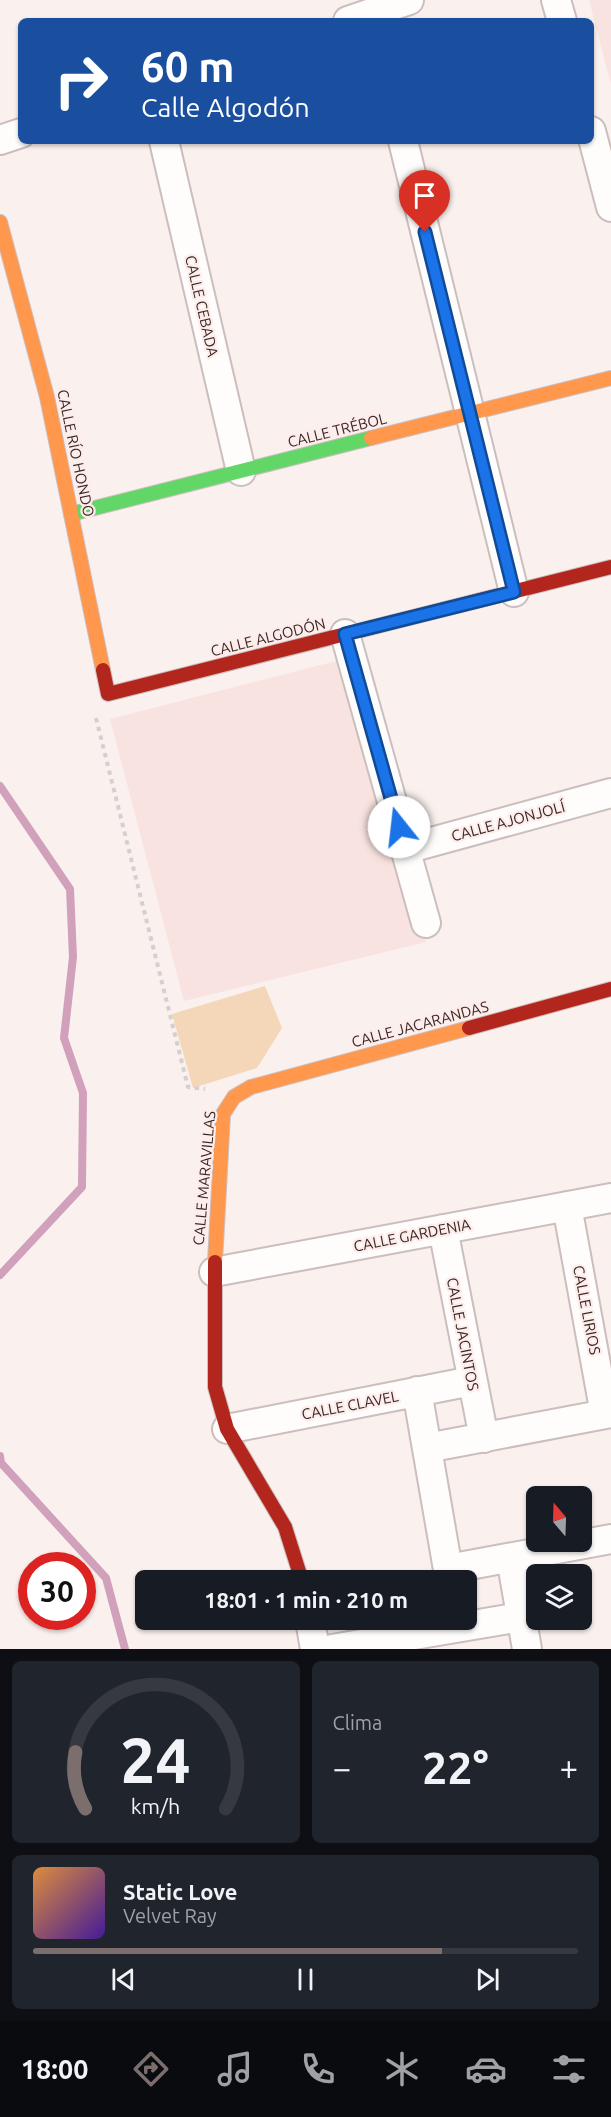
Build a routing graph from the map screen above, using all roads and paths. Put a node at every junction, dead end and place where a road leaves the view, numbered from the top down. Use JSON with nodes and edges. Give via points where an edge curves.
{"nodes":[{"id":1,"x":409,"y":0,"type":"edge"},
{"id":2,"x":556,"y":0,"type":"edge"},
{"id":3,"x":365,"y":14,"type":"edge"},
{"id":4,"x":561,"y":18,"type":"edge"},
{"id":5,"x":18,"y":134,"type":"edge"},
{"id":6,"x":0,"y":140,"type":"edge"},
{"id":7,"x":594,"y":142,"type":"edge"},
{"id":8,"x":165,"y":144,"type":"edge"},
{"id":9,"x":404,"y":144,"type":"edge"},
{"id":10,"x":611,"y":207,"type":"edge"},
{"id":11,"x":0,"y":222,"type":"edge"},
{"id":12,"x":611,"y":378,"type":"edge"},
{"id":13,"x":470,"y":413,"type":"junction"},
{"id":14,"x":241,"y":471,"type":"junction"},
{"id":15,"x":71,"y":514,"type":"junction"},
{"id":16,"x":611,"y":567,"type":"edge"},
{"id":17,"x":514,"y":592,"type":"junction"},
{"id":18,"x":345,"y":634,"type":"junction"},
{"id":19,"x":108,"y":694,"type":"junction"},
{"id":20,"x":611,"y":794,"type":"edge"},
{"id":21,"x":405,"y":849,"type":"junction"},
{"id":22,"x":426,"y":923,"type":"dead end"},
{"id":23,"x":611,"y":989,"type":"edge"},
{"id":24,"x":238,"y":1092,"type":"junction"},
{"id":25,"x":611,"y":1198,"type":"edge"},
{"id":26,"x":567,"y":1206,"type":"junction"},
{"id":27,"x":442,"y":1229,"type":"junction"},
{"id":28,"x":214,"y":1272,"type":"junction"},
{"id":29,"x":604,"y":1358,"type":"edge"},
{"id":30,"x":472,"y":1381,"type":"junction"},
{"id":31,"x":417,"y":1391,"type":"junction"},
{"id":32,"x":608,"y":1414,"type":"edge"},
{"id":33,"x":227,"y":1429,"type":"junction"},
{"id":34,"x":483,"y":1438,"type":"junction"},
{"id":35,"x":427,"y":1448,"type":"junction"},
{"id":36,"x":611,"y":1539,"type":"edge"},
{"id":37,"x":511,"y":1558,"type":"junction"},
{"id":38,"x":299,"y":1570,"type":"edge"},
{"id":39,"x":448,"y":1570,"type":"edge"},
{"id":40,"x":467,"y":1570,"type":"edge"},
{"id":41,"x":520,"y":1617,"type":"junction"},
{"id":42,"x":477,"y":1622,"type":"edge"},
{"id":43,"x":312,"y":1630,"type":"edge"},
{"id":44,"x":428,"y":1630,"type":"edge"},
{"id":45,"x":315,"y":1649,"type":"edge"},
{"id":46,"x":332,"y":1649,"type":"edge"},
{"id":47,"x":527,"y":1649,"type":"edge"}],
"edges":[{"from":1,"to":3,"type":"street"},
{"from":2,"to":4,"type":"street"},
{"from":5,"to":6,"type":"street"},
{"from":7,"to":10,"type":"street"},
{"from":8,"to":14,"type":"street","name":"CALLE CEBADA"},
{"from":9,"to":13,"type":"street"},
{"from":11,"to":15,"type":"street","name":"CALLE RÍO HONDO","via":[[30,321]]},
{"from":12,"to":13,"type":"street","name":"CALLE TRÉBOL"},
{"from":13,"to":14,"type":"street","name":"CALLE TRÉBOL"},
{"from":13,"to":17,"type":"street"},
{"from":14,"to":15,"type":"street","name":"CALLE TRÉBOL"},
{"from":15,"to":19,"type":"street","name":"CALLE RÍO HONDO"},
{"from":16,"to":17,"type":"street","name":"CALLE ALGODÓN"},
{"from":17,"to":18,"type":"street","name":"CALLE ALGODÓN"},
{"from":18,"to":19,"type":"street","name":"CALLE ALGODÓN"},
{"from":18,"to":21,"type":"street"},
{"from":19,"to":24,"type":"path","via":[[93,709],[188,1087]]},
{"from":20,"to":21,"type":"street","name":"CALLE AJONJOLÍ"},
{"from":21,"to":22,"type":"street"},
{"from":23,"to":24,"type":"street","name":"CALLE JACARANDAS"},
{"from":24,"to":28,"type":"street","name":"CALLE MARAVILLAS","via":[[223,1114]]},
{"from":25,"to":26,"type":"street","name":"CALLE GARDENIA"},
{"from":26,"to":27,"type":"street","name":"CALLE GARDENIA"},
{"from":26,"to":29,"type":"street","name":"CALLE LIRIOS"},
{"from":27,"to":28,"type":"street","name":"CALLE GARDENIA"},
{"from":27,"to":30,"type":"street","name":"CALLE JACINTOS"},
{"from":28,"to":33,"type":"street","name":"CALLE MARAVILLAS","via":[[215,1388]]},
{"from":29,"to":32,"type":"street","name":"CALLE LIRIOS"},
{"from":30,"to":31,"type":"street","name":"CALLE CLAVEL"},
{"from":30,"to":34,"type":"street","name":"CALLE JACINTOS"},
{"from":31,"to":33,"type":"street","name":"CALLE CLAVEL"},
{"from":31,"to":35,"type":"street"},
{"from":32,"to":34,"type":"street"},
{"from":33,"to":38,"type":"street","name":"CALLE MARAVILLAS","via":[[285,1527]]},
{"from":34,"to":35,"type":"street"},
{"from":35,"to":39,"type":"street"},
{"from":36,"to":37,"type":"street"},
{"from":37,"to":40,"type":"street"},
{"from":37,"to":41,"type":"street"},
{"from":41,"to":42,"type":"street"},
{"from":41,"to":47,"type":"street"},
{"from":43,"to":45,"type":"street"},
{"from":44,"to":46,"type":"street"}]}
